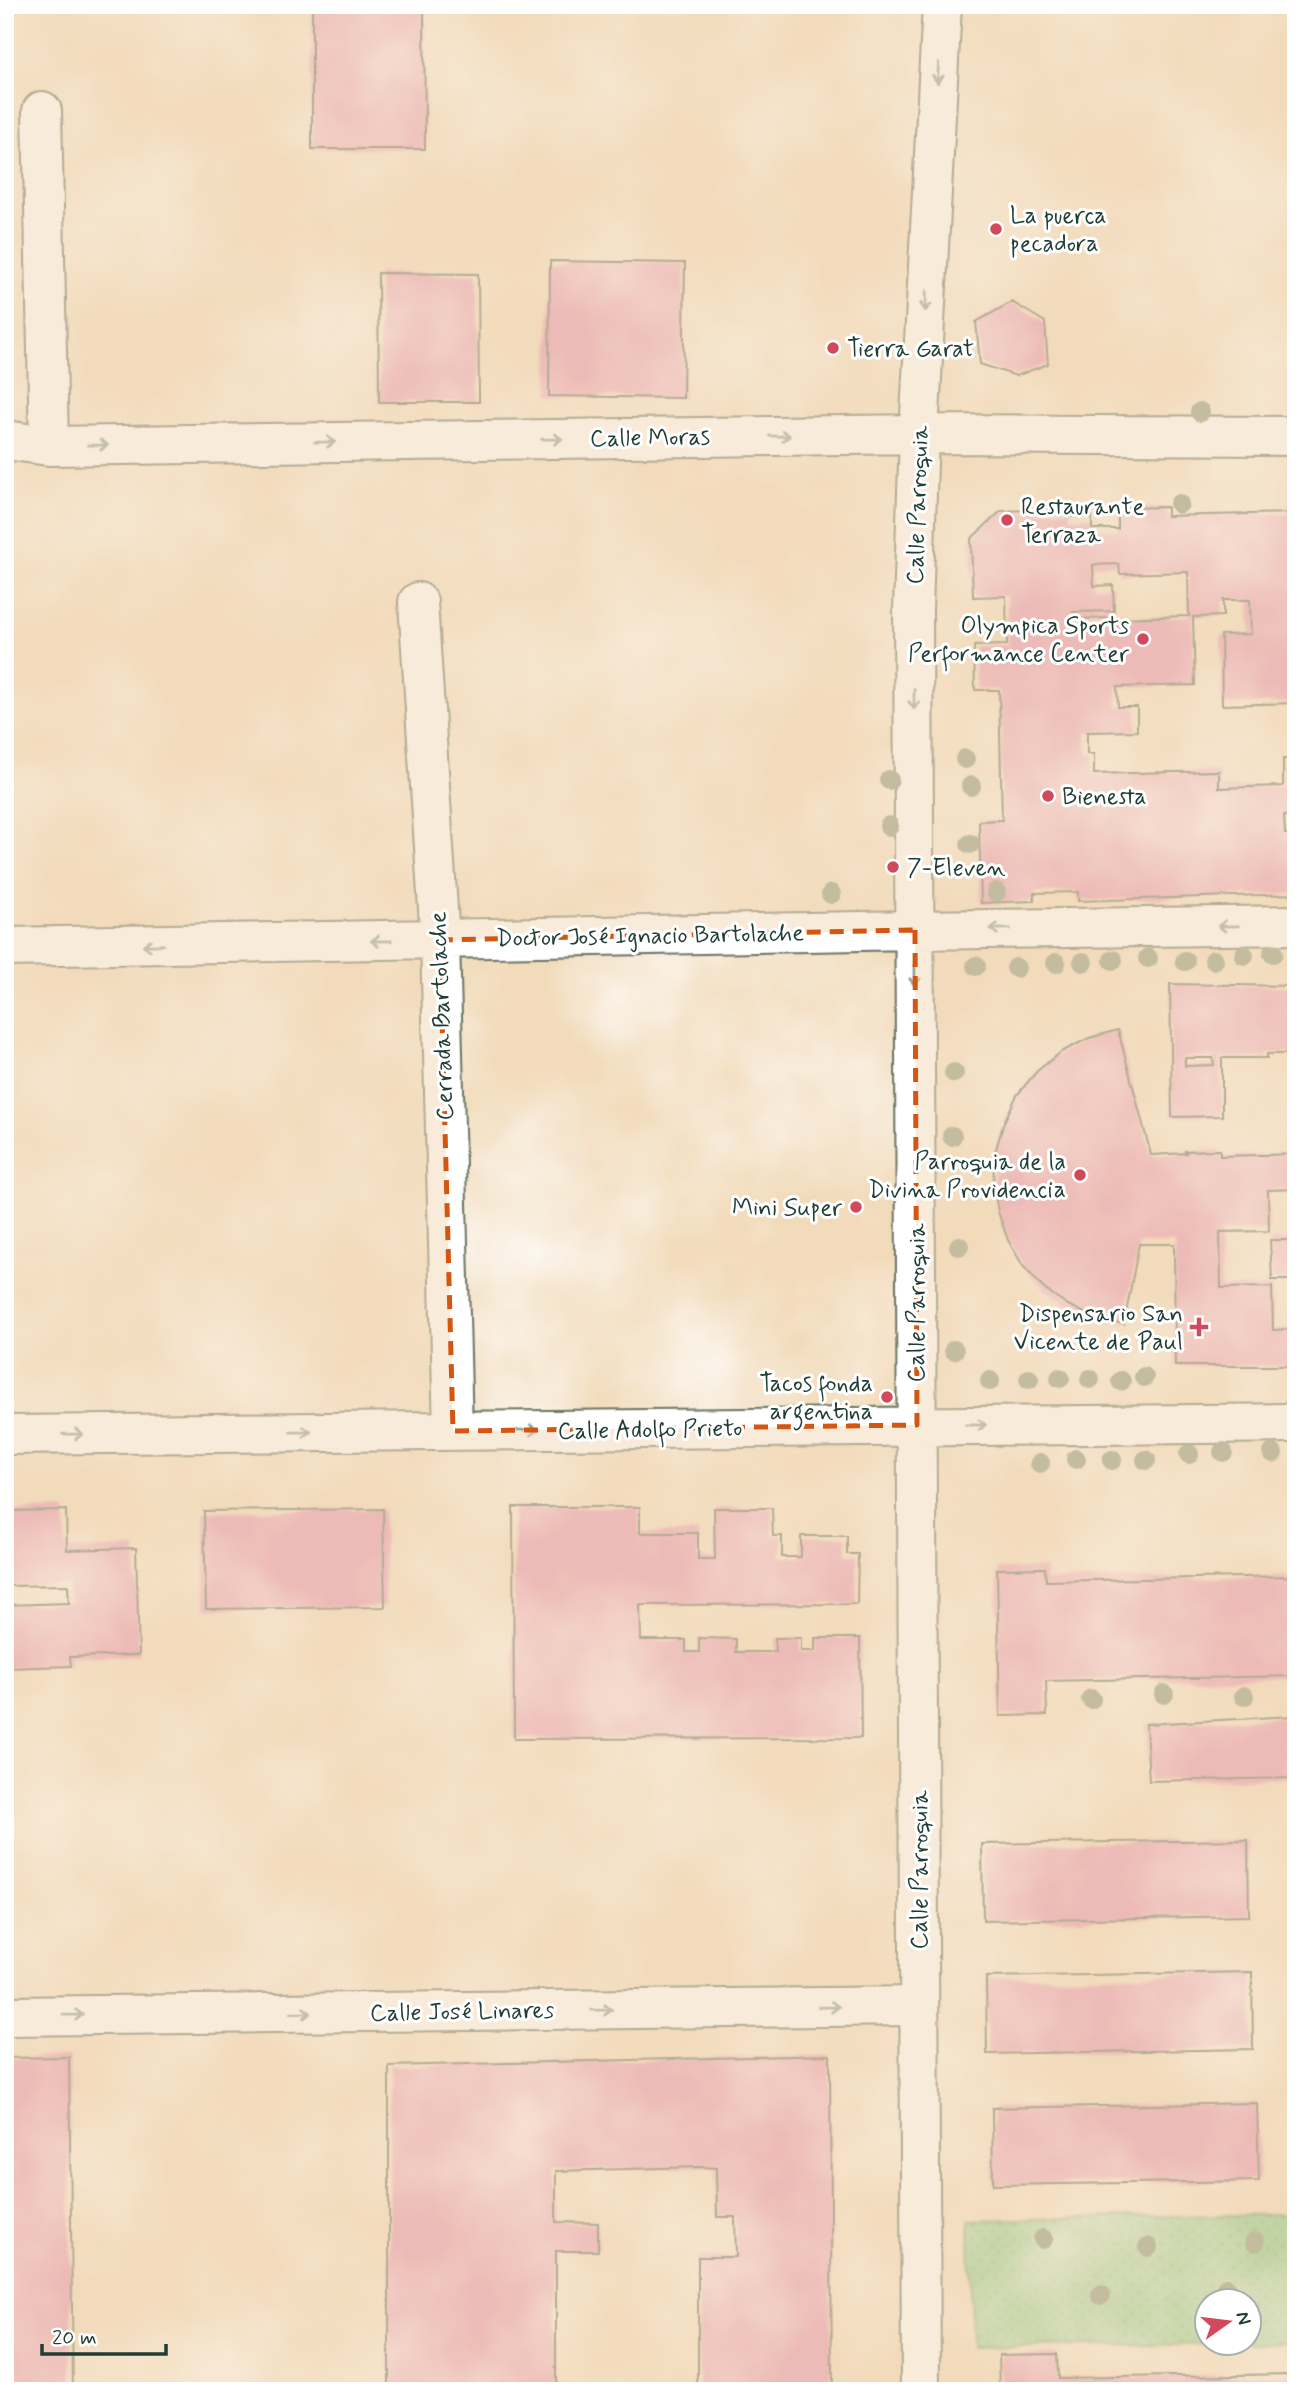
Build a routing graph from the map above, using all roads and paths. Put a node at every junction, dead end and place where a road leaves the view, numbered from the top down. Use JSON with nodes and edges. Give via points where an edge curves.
{"nodes":[{"id":1,"x":942,"y":5,"type":"edge"},
{"id":2,"x":42,"y":111,"type":"dead end"},
{"id":3,"x":919,"y":434,"type":"junction"},
{"id":4,"x":1296,"y":436,"type":"edge"},
{"id":5,"x":5,"y":440,"type":"edge"},
{"id":6,"x":49,"y":446,"type":"junction"},
{"id":7,"x":418,"y":602,"type":"dead end"},
{"id":8,"x":1296,"y":925,"type":"edge"},
{"id":9,"x":915,"y":930,"type":"junction"},
{"id":10,"x":440,"y":940,"type":"junction"},
{"id":11,"x":5,"y":947,"type":"edge"},
{"id":12,"x":1296,"y":1423,"type":"edge"},
{"id":13,"x":917,"y":1425,"type":"junction"},
{"id":14,"x":453,"y":1431,"type":"junction"},
{"id":15,"x":5,"y":1435,"type":"edge"},
{"id":16,"x":919,"y":2006,"type":"junction"},
{"id":17,"x":5,"y":2016,"type":"edge"},
{"id":18,"x":921,"y":2391,"type":"edge"}],
"edges":[{"from":1,"to":3,"type":"street","name":"Calle Parroquia","one_way":true},
{"from":2,"to":6,"type":"street"},
{"from":3,"to":4,"type":"street","name":"Calle Moras"},
{"from":6,"to":3,"type":"street","name":"Calle Moras","one_way":true},
{"from":3,"to":9,"type":"street","name":"Calle Parroquia","one_way":true,"via":[[914,610]]},
{"from":5,"to":6,"type":"street","name":"Calle Moras"},
{"from":7,"to":10,"type":"street","name":"Cerrada Bartolache"},
{"from":8,"to":9,"type":"street","name":"Doctor José Ignacio Bartolache","one_way":true},
{"from":9,"to":10,"type":"street","name":"Doctor José Ignacio Bartolache"},
{"from":9,"to":13,"type":"street","name":"Calle Parroquia","one_way":true},
{"from":10,"to":11,"type":"street","name":"Doctor José Ignacio Bartolache","one_way":true},
{"from":10,"to":14,"type":"street","name":"Cerrada Bartolache"},
{"from":13,"to":12,"type":"street","name":"Calle Adolfo Prieto","one_way":true},
{"from":14,"to":13,"type":"street","name":"Calle Adolfo Prieto","one_way":true},
{"from":13,"to":16,"type":"street","name":"Calle Parroquia"},
{"from":15,"to":14,"type":"street","name":"Calle Adolfo Prieto","one_way":true},
{"from":17,"to":16,"type":"street","name":"Calle José Linares","one_way":true},
{"from":16,"to":18,"type":"street","name":"Calle Parroquia"}]}
